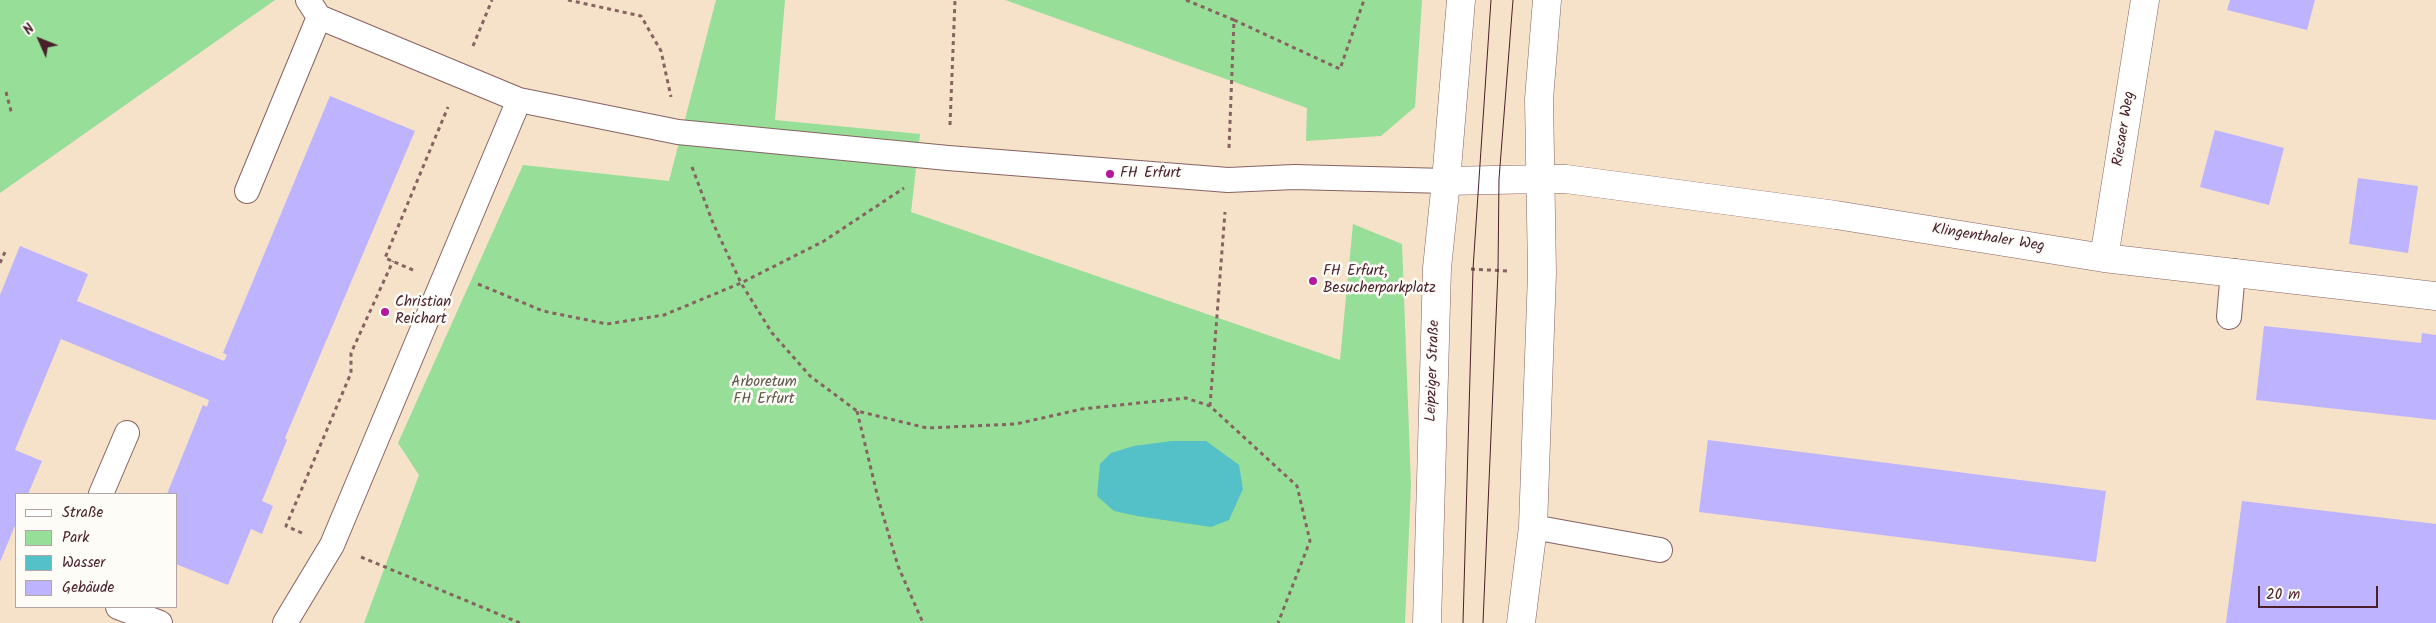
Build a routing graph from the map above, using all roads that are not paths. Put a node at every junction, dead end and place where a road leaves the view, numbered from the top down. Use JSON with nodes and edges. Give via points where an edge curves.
{"nodes":[{"id":1,"x":1460,"y":0,"type":"edge"},
{"id":2,"x":1547,"y":0,"type":"edge"},
{"id":3,"x":2145,"y":0,"type":"edge"},
{"id":4,"x":313,"y":9,"type":"edge"},
{"id":5,"x":519,"y":100,"type":"junction"},
{"id":6,"x":1540,"y":179,"type":"junction"},
{"id":7,"x":1446,"y":180,"type":"junction"},
{"id":8,"x":247,"y":191,"type":"dead end"},
{"id":9,"x":2104,"y":258,"type":"junction"},
{"id":10,"x":2233,"y":271,"type":"junction"},
{"id":11,"x":2436,"y":296,"type":"edge"},
{"id":12,"x":2229,"y":318,"type":"dead end"},
{"id":13,"x":126,"y":433,"type":"dead end"},
{"id":14,"x":101,"y":493,"type":"edge"},
{"id":15,"x":1533,"y":527,"type":"junction"},
{"id":16,"x":1660,"y":550,"type":"dead end"},
{"id":17,"x":121,"y":608,"type":"edge"},
{"id":18,"x":160,"y":623,"type":"edge"},
{"id":19,"x":285,"y":623,"type":"edge"},
{"id":20,"x":1427,"y":623,"type":"edge"},
{"id":21,"x":1521,"y":623,"type":"edge"}],
"edges":[{"from":1,"to":7,"type":"main road","name":"Leipziger Straße"},
{"from":2,"to":6,"type":"main road","via":[[1539,99]]},
{"from":3,"to":9,"type":"main road","name":"Riesaer Weg"},
{"from":4,"to":5,"type":"lane"},
{"from":4,"to":8,"type":"lane"},
{"from":5,"to":7,"type":"lane","via":[[678,132],[948,158],[1228,180],[1294,177]]},
{"from":5,"to":19,"type":"lane","via":[[332,545]]},
{"from":6,"to":7,"type":"main road","name":"Klingenthaler Weg"},
{"from":6,"to":9,"type":"main road","name":"Klingenthaler Weg","via":[[1566,179],[1836,215]]},
{"from":6,"to":15,"type":"main road","via":[[1542,273]]},
{"from":7,"to":20,"type":"main road","name":"Leipziger Straße","via":[[1437,268]]},
{"from":9,"to":10,"type":"main road","name":"Klingenthaler Weg"},
{"from":10,"to":11,"type":"main road","name":"Klingenthaler Weg"},
{"from":10,"to":12,"type":"lane"},
{"from":13,"to":14,"type":"lane"},
{"from":15,"to":16,"type":"lane"},
{"from":15,"to":21,"type":"main road"},
{"from":17,"to":18,"type":"lane"}]}
